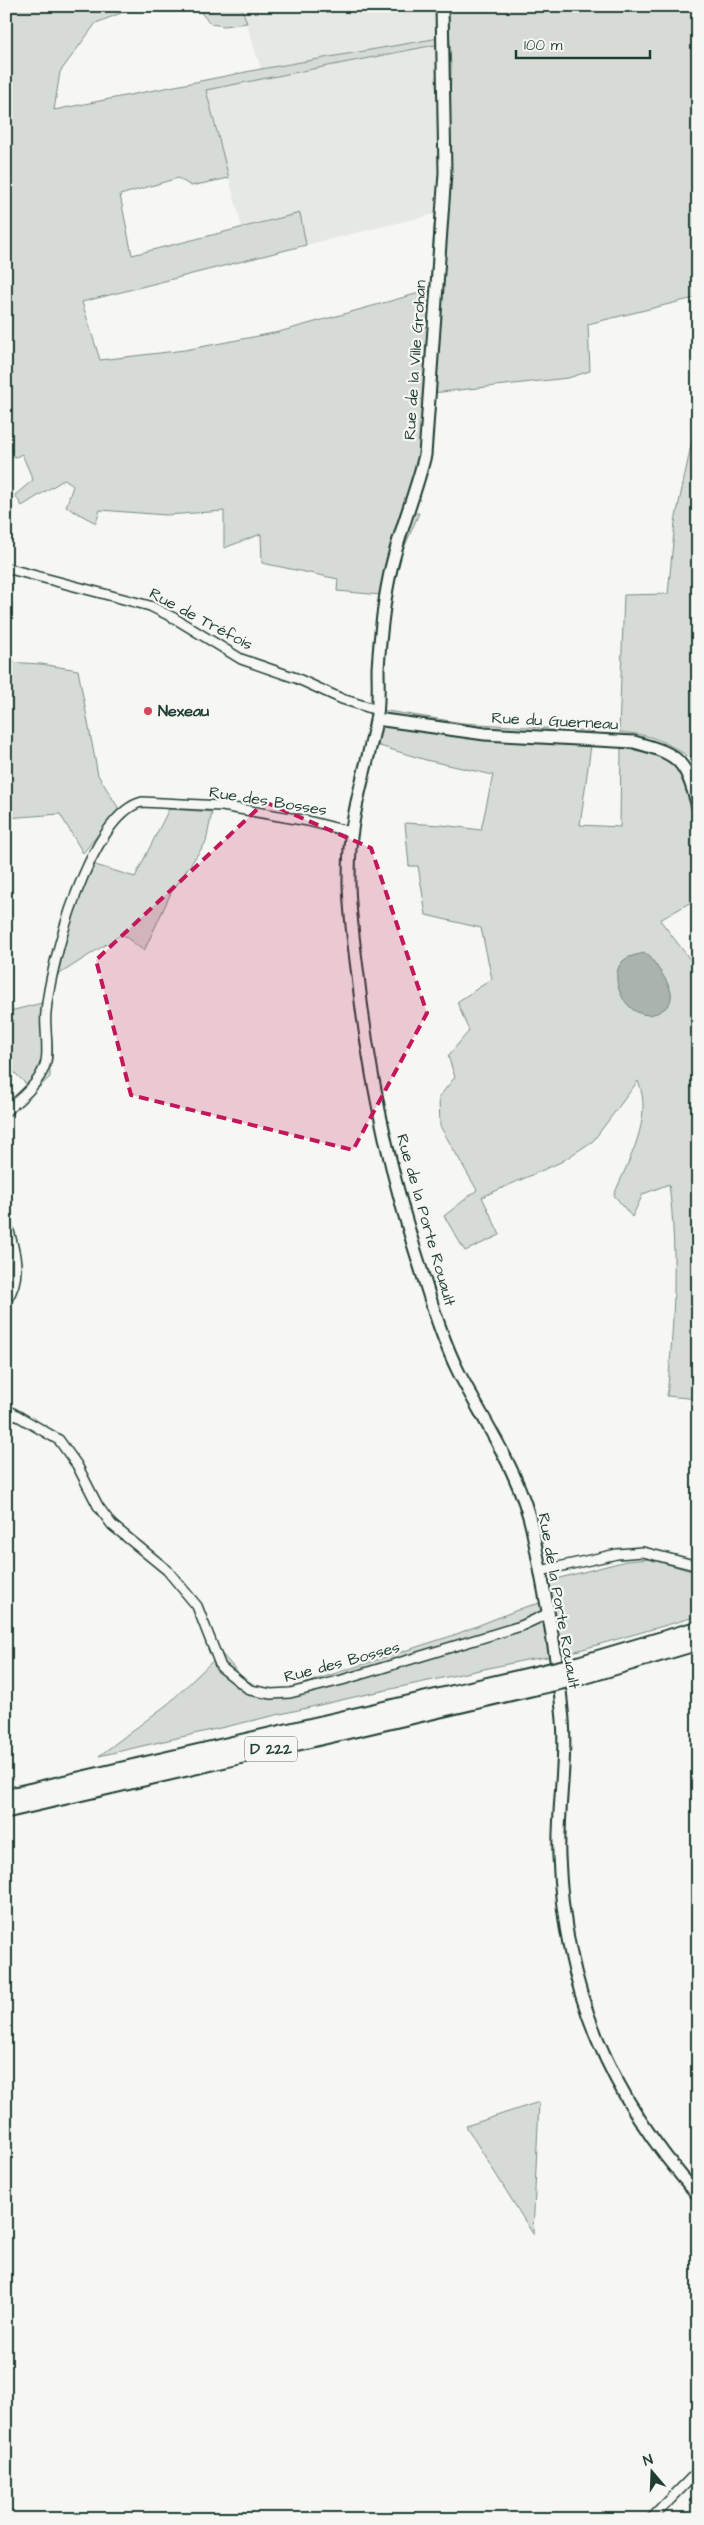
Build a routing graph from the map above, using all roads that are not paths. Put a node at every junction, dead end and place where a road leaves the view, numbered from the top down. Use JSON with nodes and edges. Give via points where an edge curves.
{"nodes":[{"id":1,"x":442,"y":6,"type":"edge"},
{"id":2,"x":6,"y":568,"type":"edge"},
{"id":3,"x":377,"y":714,"type":"junction"},
{"id":4,"x":698,"y":807,"type":"edge"},
{"id":5,"x":351,"y":832,"type":"junction"},
{"id":6,"x":6,"y":1111,"type":"edge"},
{"id":7,"x":6,"y":1221,"type":"edge"},
{"id":8,"x":6,"y":1301,"type":"edge"},
{"id":9,"x":6,"y":1409,"type":"edge"},
{"id":10,"x":698,"y":1566,"type":"edge"},
{"id":11,"x":540,"y":1572,"type":"junction"},
{"id":12,"x":547,"y":1614,"type":"junction"},
{"id":13,"x":698,"y":1629,"type":"edge"},
{"id":14,"x":698,"y":1642,"type":"edge"},
{"id":15,"x":578,"y":1671,"type":"junction"},
{"id":16,"x":534,"y":1681,"type":"junction"},
{"id":17,"x":6,"y":1796,"type":"edge"},
{"id":18,"x":6,"y":1810,"type":"edge"},
{"id":19,"x":698,"y":2194,"type":"edge"},
{"id":20,"x":698,"y":2471,"type":"edge"},
{"id":21,"x":651,"y":2519,"type":"edge"}],
"edges":[{"from":1,"to":3,"type":"street","name":"Rue de la Ville Grohan","via":[[445,173],[425,455],[419,482],[394,552],[388,583],[378,666]]},
{"from":2,"to":3,"type":"street","name":"Rue de Tréfois","via":[[150,606],[241,659],[296,678]]},
{"from":3,"to":4,"type":"street","name":"Rue du Guerneau","via":[[485,734],[593,738],[642,744],[679,761],[689,774]]},
{"from":3,"to":5,"type":"street","name":"Rue de la Porte Rouault"},
{"from":5,"to":6,"type":"street","name":"Rue des Bosses","via":[[222,806],[142,802],[130,807],[103,838],[88,862],[61,934],[46,1011],[46,1065],[28,1092]]},
{"from":5,"to":11,"type":"street","name":"Rue de la Porte Rouault","via":[[349,886],[361,1004],[371,1072],[395,1176],[444,1340],[501,1446],[519,1487],[533,1530]]},
{"from":7,"to":8,"type":"street","via":[[18,1262],[13,1291]]},
{"from":9,"to":12,"type":"street","name":"Rue des Bosses","via":[[59,1440],[112,1525],[167,1570],[197,1606],[221,1667],[250,1690],[290,1693],[342,1680],[521,1626]]},
{"from":10,"to":11,"type":"street","via":[[643,1552],[617,1554]]},
{"from":11,"to":12,"type":"street","name":"Rue de la Porte Rouault"},
{"from":12,"to":19,"type":"street","name":"Rue de la Porte Rouault","via":[[563,1710],[559,1856],[570,1957],[577,1986],[625,2097],[646,2131]]},
{"from":13,"to":15,"type":"highway","number":"D 222"},
{"from":14,"to":15,"type":"highway","number":"D 222"},
{"from":15,"to":16,"type":"highway","number":"D 222","bridge":true},
{"from":16,"to":17,"type":"highway","number":"D 222"},
{"from":16,"to":18,"type":"highway","number":"D 222"},
{"from":20,"to":21,"type":"street"}]}
